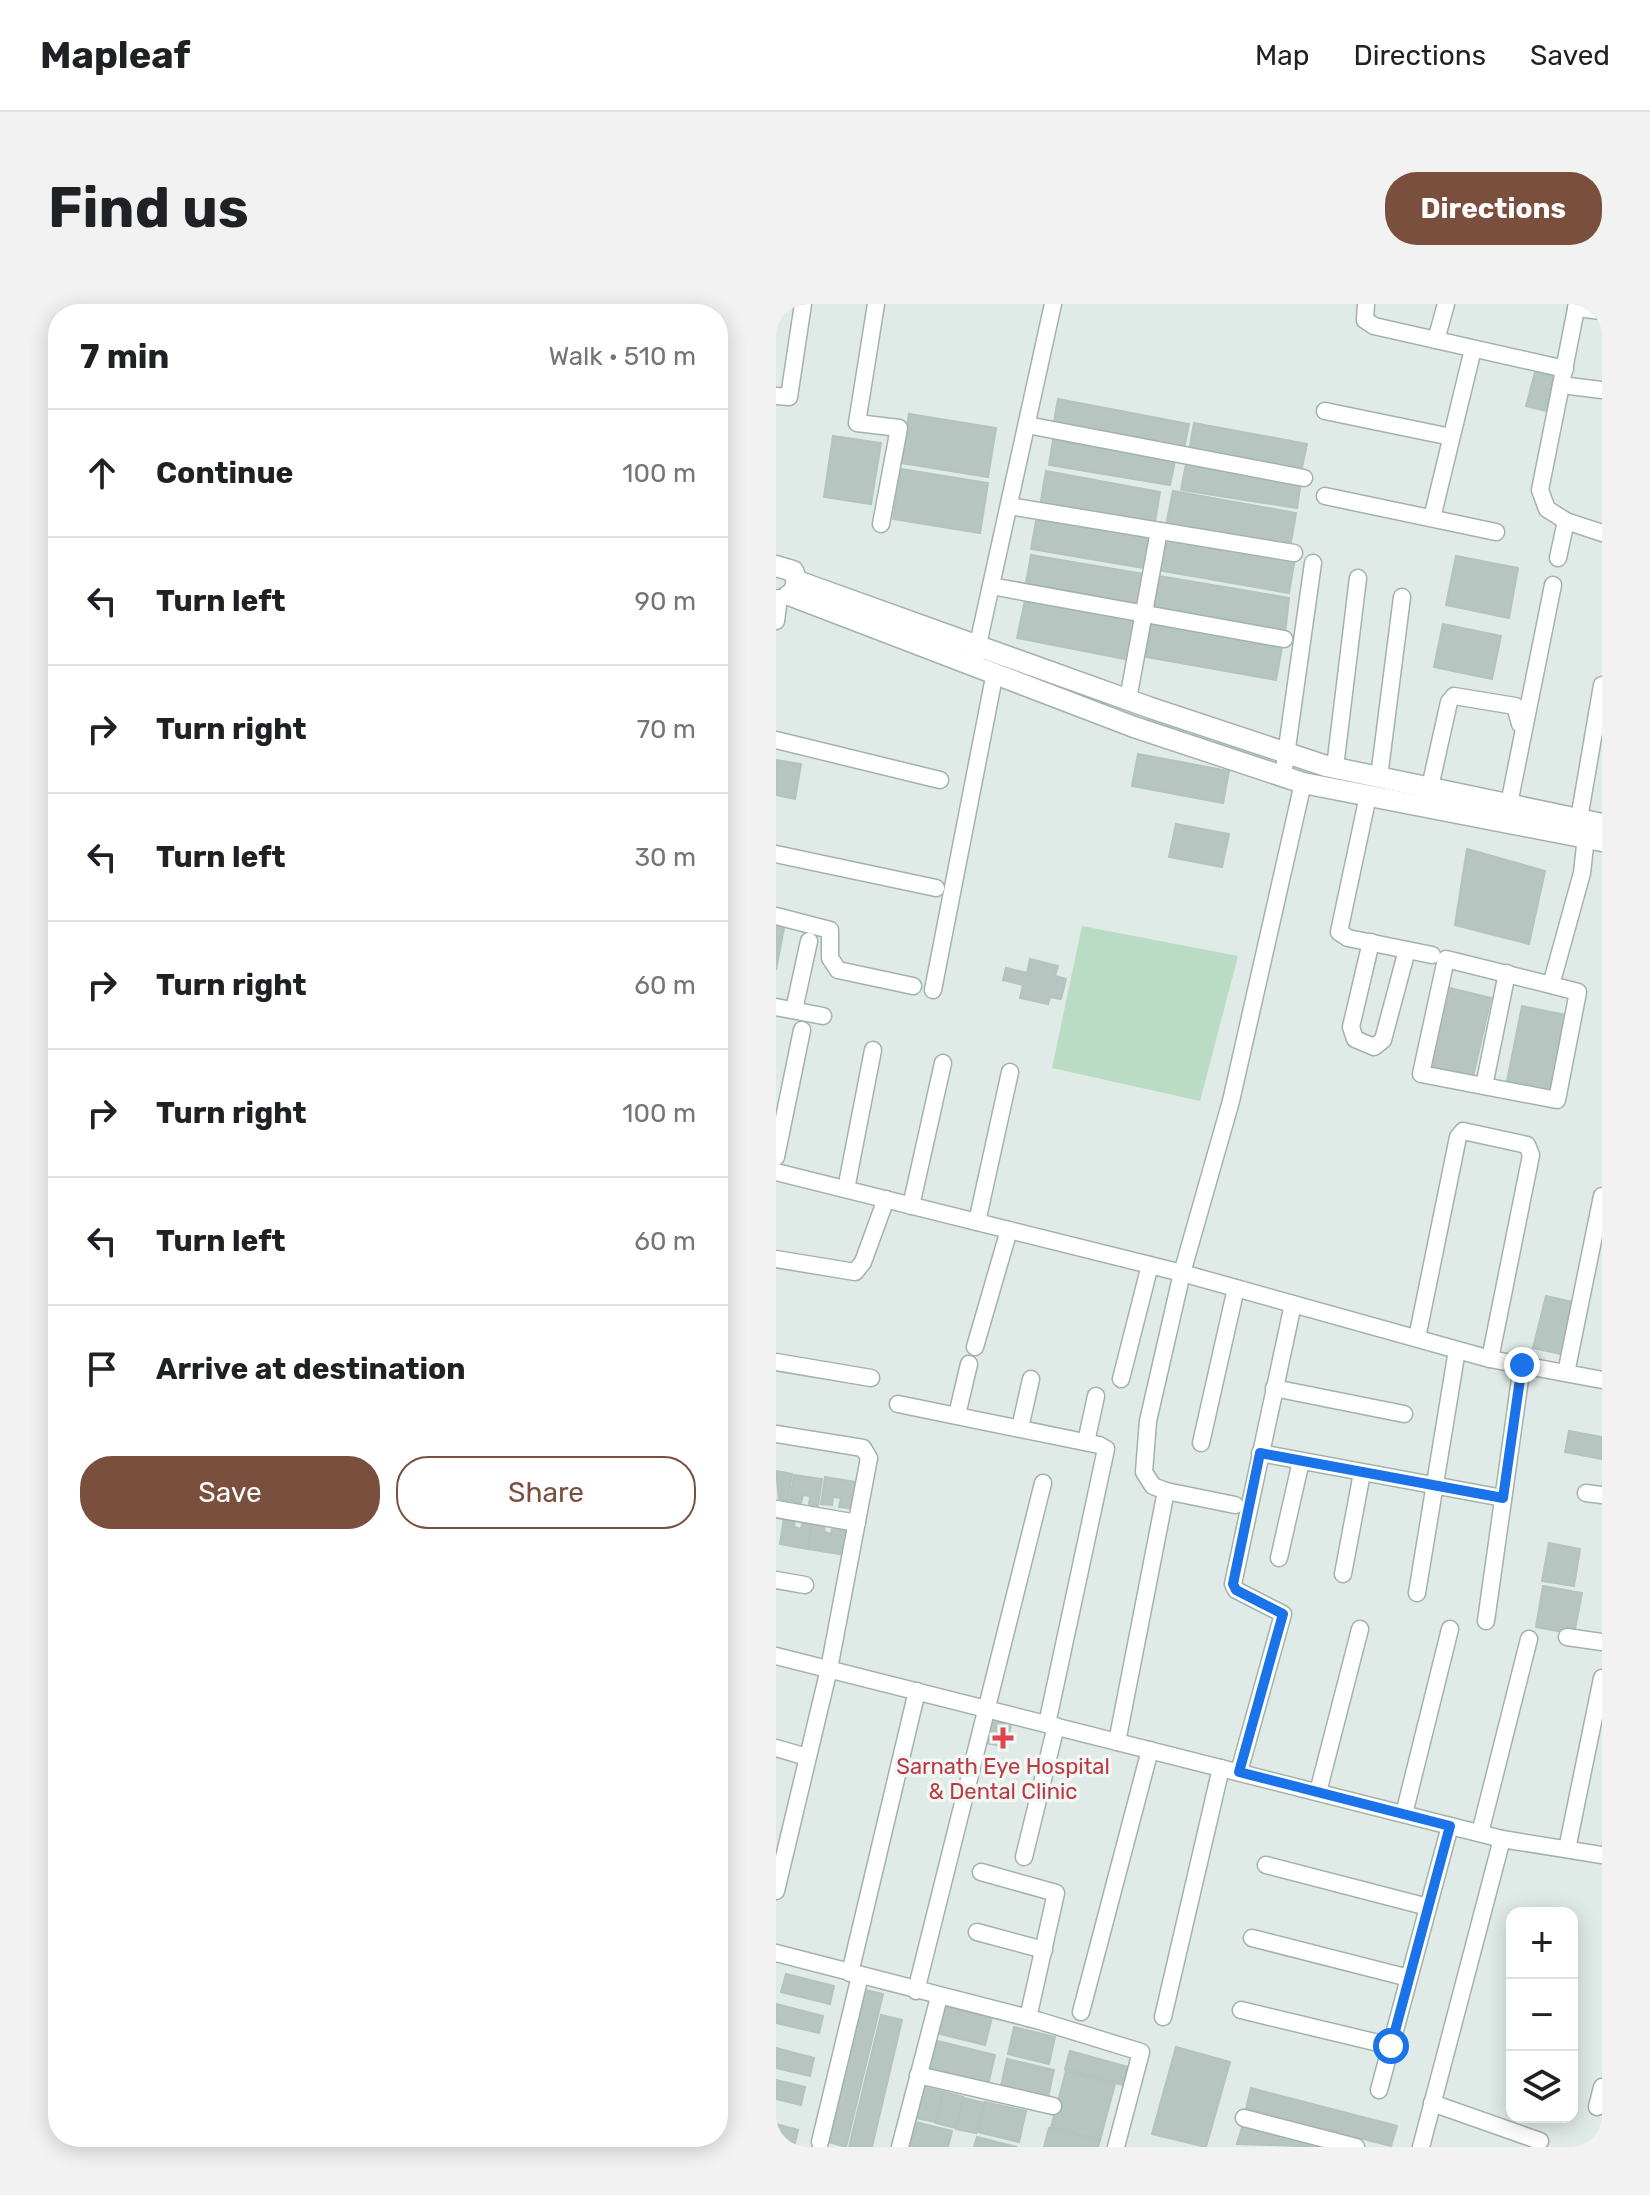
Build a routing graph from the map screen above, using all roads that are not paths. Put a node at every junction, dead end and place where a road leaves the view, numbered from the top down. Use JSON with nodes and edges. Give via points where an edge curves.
{"nodes":[{"id":1,"x":803,"y":304,"type":"edge"},
{"id":2,"x":876,"y":304,"type":"edge"},
{"id":3,"x":1053,"y":304,"type":"edge"},
{"id":4,"x":1366,"y":304,"type":"edge"},
{"id":5,"x":1446,"y":304,"type":"edge"},
{"id":6,"x":1577,"y":306,"type":"edge"},
{"id":7,"x":1602,"y":311,"type":"edge"},
{"id":8,"x":1436,"y":340,"type":"junction"},
{"id":9,"x":1473,"y":349,"type":"junction"},
{"id":10,"x":1563,"y":377,"type":"junction"},
{"id":11,"x":1602,"y":390,"type":"edge"},
{"id":12,"x":776,"y":396,"type":"edge"},
{"id":13,"x":1325,"y":411,"type":"dead end"},
{"id":14,"x":1027,"y":425,"type":"junction"},
{"id":15,"x":1451,"y":437,"type":"junction"},
{"id":16,"x":1304,"y":478,"type":"dead end"},
{"id":17,"x":1325,"y":496,"type":"dead end"},
{"id":18,"x":1009,"y":506,"type":"junction"},
{"id":19,"x":1432,"y":518,"type":"junction"},
{"id":20,"x":1566,"y":521,"type":"junction"},
{"id":21,"x":881,"y":524,"type":"dead end"},
{"id":22,"x":1159,"y":531,"type":"junction"},
{"id":23,"x":1496,"y":532,"type":"dead end"},
{"id":24,"x":1602,"y":533,"type":"edge"},
{"id":25,"x":1294,"y":553,"type":"dead end"},
{"id":26,"x":1558,"y":558,"type":"dead end"},
{"id":27,"x":1313,"y":563,"type":"dead end"},
{"id":28,"x":776,"y":566,"type":"edge"},
{"id":29,"x":1358,"y":578,"type":"dead end"},
{"id":30,"x":1553,"y":585,"type":"dead end"},
{"id":31,"x":991,"y":586,"type":"junction"},
{"id":32,"x":785,"y":593,"type":"edge"},
{"id":33,"x":1402,"y":597,"type":"dead end"},
{"id":34,"x":1144,"y":614,"type":"junction"},
{"id":35,"x":776,"y":621,"type":"edge"},
{"id":36,"x":1284,"y":639,"type":"dead end"},
{"id":37,"x":976,"y":654,"type":"junction"},
{"id":38,"x":995,"y":672,"type":"junction"},
{"id":39,"x":1602,"y":685,"type":"edge"},
{"id":40,"x":1128,"y":699,"type":"junction"},
{"id":41,"x":1524,"y":725,"type":"junction"},
{"id":42,"x":776,"y":740,"type":"edge"},
{"id":43,"x":1286,"y":753,"type":"junction"},
{"id":44,"x":1335,"y":767,"type":"junction"},
{"id":45,"x":1283,"y":776,"type":"junction"},
{"id":46,"x":1379,"y":777,"type":"junction"},
{"id":47,"x":940,"y":780,"type":"dead end"},
{"id":48,"x":1303,"y":783,"type":"junction"},
{"id":49,"x":1430,"y":787,"type":"junction"},
{"id":50,"x":1368,"y":796,"type":"junction"},
{"id":51,"x":1509,"y":804,"type":"junction"},
{"id":52,"x":1592,"y":830,"type":"edge"},
{"id":53,"x":776,"y":854,"type":"edge"},
{"id":54,"x":936,"y":888,"type":"dead end"},
{"id":55,"x":776,"y":916,"type":"edge"},
{"id":56,"x":809,"y":941,"type":"dead end"},
{"id":57,"x":1371,"y":942,"type":"junction"},
{"id":58,"x":1407,"y":950,"type":"junction"},
{"id":59,"x":1432,"y":955,"type":"dead end"},
{"id":60,"x":1507,"y":973,"type":"junction"},
{"id":61,"x":1551,"y":985,"type":"junction"},
{"id":62,"x":913,"y":986,"type":"dead end"},
{"id":63,"x":933,"y":990,"type":"dead end"},
{"id":64,"x":776,"y":1007,"type":"edge"},
{"id":65,"x":794,"y":1010,"type":"junction"},
{"id":66,"x":823,"y":1016,"type":"dead end"},
{"id":67,"x":802,"y":1030,"type":"dead end"},
{"id":68,"x":873,"y":1050,"type":"dead end"},
{"id":69,"x":943,"y":1063,"type":"dead end"},
{"id":70,"x":1010,"y":1072,"type":"dead end"},
{"id":71,"x":1484,"y":1086,"type":"junction"},
{"id":72,"x":776,"y":1157,"type":"edge"},
{"id":73,"x":776,"y":1172,"type":"edge"},
{"id":74,"x":846,"y":1189,"type":"junction"},
{"id":75,"x":1602,"y":1196,"type":"edge"},
{"id":76,"x":886,"y":1199,"type":"junction"},
{"id":77,"x":911,"y":1206,"type":"junction"},
{"id":78,"x":977,"y":1222,"type":"junction"},
{"id":79,"x":1009,"y":1230,"type":"junction"},
{"id":80,"x":776,"y":1259,"type":"edge"},
{"id":81,"x":1150,"y":1265,"type":"junction"},
{"id":82,"x":1182,"y":1273,"type":"junction"},
{"id":83,"x":1236,"y":1288,"type":"junction"},
{"id":84,"x":1293,"y":1304,"type":"junction"},
{"id":85,"x":1417,"y":1338,"type":"junction"},
{"id":86,"x":975,"y":1347,"type":"dead end"},
{"id":87,"x":1457,"y":1350,"type":"junction"},
{"id":88,"x":1490,"y":1359,"type":"junction"},
{"id":89,"x":776,"y":1362,"type":"edge"},
{"id":90,"x":969,"y":1364,"type":"dead end"},
{"id":91,"x":1522,"y":1365,"type":"junction"},
{"id":92,"x":1566,"y":1373,"type":"junction"},
{"id":93,"x":871,"y":1378,"type":"dead end"},
{"id":94,"x":1031,"y":1379,"type":"dead end"},
{"id":95,"x":1121,"y":1379,"type":"dead end"},
{"id":96,"x":1602,"y":1380,"type":"edge"},
{"id":97,"x":1274,"y":1388,"type":"junction"},
{"id":98,"x":1096,"y":1396,"type":"dead end"},
{"id":99,"x":898,"y":1404,"type":"dead end"},
{"id":100,"x":1404,"y":1414,"type":"dead end"},
{"id":101,"x":957,"y":1415,"type":"junction"},
{"id":102,"x":1020,"y":1428,"type":"junction"},
{"id":103,"x":776,"y":1434,"type":"edge"},
{"id":104,"x":1086,"y":1442,"type":"junction"},
{"id":105,"x":1201,"y":1443,"type":"dead end"},
{"id":106,"x":1260,"y":1453,"type":"junction"},
{"id":107,"x":1301,"y":1461,"type":"junction"},
{"id":108,"x":1362,"y":1473,"type":"junction"},
{"id":109,"x":1043,"y":1483,"type":"dead end"},
{"id":110,"x":1433,"y":1487,"type":"junction"},
{"id":111,"x":1166,"y":1491,"type":"junction"},
{"id":112,"x":1503,"y":1498,"type":"junction"},
{"id":113,"x":1235,"y":1505,"type":"dead end"},
{"id":114,"x":776,"y":1509,"type":"edge"},
{"id":115,"x":857,"y":1523,"type":"junction"},
{"id":116,"x":1279,"y":1558,"type":"dead end"},
{"id":117,"x":1343,"y":1574,"type":"dead end"},
{"id":118,"x":776,"y":1580,"type":"edge"},
{"id":119,"x":805,"y":1585,"type":"dead end"},
{"id":120,"x":1417,"y":1593,"type":"dead end"},
{"id":121,"x":1486,"y":1621,"type":"dead end"},
{"id":122,"x":1360,"y":1629,"type":"dead end"},
{"id":123,"x":1450,"y":1629,"type":"dead end"},
{"id":124,"x":1567,"y":1637,"type":"dead end"},
{"id":125,"x":1529,"y":1639,"type":"dead end"},
{"id":126,"x":1602,"y":1642,"type":"edge"},
{"id":127,"x":776,"y":1656,"type":"edge"},
{"id":128,"x":829,"y":1669,"type":"junction"},
{"id":129,"x":1602,"y":1678,"type":"edge"},
{"id":130,"x":917,"y":1691,"type":"junction"},
{"id":131,"x":988,"y":1709,"type":"junction"},
{"id":132,"x":1052,"y":1725,"type":"junction"},
{"id":133,"x":1117,"y":1742,"type":"junction"},
{"id":134,"x":776,"y":1748,"type":"edge"},
{"id":135,"x":1150,"y":1750,"type":"junction"},
{"id":136,"x":807,"y":1757,"type":"junction"},
{"id":137,"x":1221,"y":1768,"type":"junction"},
{"id":138,"x":1239,"y":1772,"type":"junction"},
{"id":139,"x":1318,"y":1792,"type":"junction"},
{"id":140,"x":1404,"y":1814,"type":"junction"},
{"id":141,"x":1450,"y":1826,"type":"junction"},
{"id":142,"x":1480,"y":1833,"type":"junction"},
{"id":143,"x":1502,"y":1839,"type":"junction"},
{"id":144,"x":1567,"y":1849,"type":"junction"},
{"id":145,"x":1602,"y":1855,"type":"edge"},
{"id":146,"x":1024,"y":1857,"type":"dead end"},
{"id":147,"x":1266,"y":1865,"type":"dead end"},
{"id":148,"x":981,"y":1872,"type":"dead end"},
{"id":149,"x":776,"y":1891,"type":"edge"},
{"id":150,"x":1428,"y":1907,"type":"junction"},
{"id":151,"x":977,"y":1932,"type":"dead end"},
{"id":152,"x":1252,"y":1938,"type":"dead end"},
{"id":153,"x":1044,"y":1950,"type":"junction"},
{"id":154,"x":776,"y":1953,"type":"edge"},
{"id":155,"x":855,"y":1974,"type":"junction"},
{"id":156,"x":1409,"y":1978,"type":"junction"},
{"id":157,"x":916,"y":1991,"type":"junction"},
{"id":158,"x":939,"y":1997,"type":"junction"},
{"id":159,"x":1241,"y":2010,"type":"dead end"},
{"id":160,"x":1081,"y":2012,"type":"dead end"},
{"id":161,"x":1163,"y":2017,"type":"dead end"},
{"id":162,"x":1028,"y":2018,"type":"junction"},
{"id":163,"x":1391,"y":2046,"type":"junction"},
{"id":164,"x":918,"y":2075,"type":"junction"},
{"id":165,"x":1602,"y":2087,"type":"edge"},
{"id":166,"x":1379,"y":2090,"type":"dead end"},
{"id":167,"x":1432,"y":2103,"type":"junction"},
{"id":168,"x":1053,"y":2106,"type":"dead end"},
{"id":169,"x":1597,"y":2107,"type":"dead end"},
{"id":170,"x":1244,"y":2118,"type":"dead end"},
{"id":171,"x":1540,"y":2141,"type":"dead end"},
{"id":172,"x":820,"y":2142,"type":"dead end"},
{"id":173,"x":1421,"y":2144,"type":"edge"},
{"id":174,"x":900,"y":2147,"type":"edge"},
{"id":175,"x":1116,"y":2147,"type":"edge"},
{"id":176,"x":1356,"y":2147,"type":"edge"},
{"id":177,"x":1440,"y":2147,"type":"edge"}],
"edges":[{"from":1,"to":12,"type":"street","via":[[789,397]]},
{"from":2,"to":21,"type":"street","via":[[857,423],[899,428]]},
{"from":3,"to":14,"type":"street"},
{"from":4,"to":8,"type":"street","via":[[1368,324]]},
{"from":5,"to":8,"type":"street"},
{"from":6,"to":7,"type":"street"},
{"from":6,"to":10,"type":"street"},
{"from":8,"to":9,"type":"street"},
{"from":9,"to":10,"type":"street"},
{"from":9,"to":15,"type":"street"},
{"from":10,"to":11,"type":"street"},
{"from":10,"to":20,"type":"street","via":[[1540,490],[1547,509]]},
{"from":13,"to":15,"type":"street"},
{"from":14,"to":16,"type":"street"},
{"from":14,"to":18,"type":"street"},
{"from":15,"to":19,"type":"street"},
{"from":17,"to":19,"type":"street"},
{"from":18,"to":22,"type":"street"},
{"from":18,"to":31,"type":"street"},
{"from":19,"to":23,"type":"street"},
{"from":20,"to":24,"type":"street"},
{"from":20,"to":26,"type":"street"},
{"from":22,"to":25,"type":"street"},
{"from":22,"to":34,"type":"street"},
{"from":27,"to":43,"type":"street"},
{"from":28,"to":32,"type":"street","via":[[789,567]]},
{"from":29,"to":44,"type":"street"},
{"from":30,"to":41,"type":"street"},
{"from":31,"to":34,"type":"street"},
{"from":31,"to":37,"type":"street"},
{"from":32,"to":35,"type":"street"},
{"from":32,"to":37,"type":"street"},
{"from":33,"to":46,"type":"street"},
{"from":34,"to":36,"type":"street"},
{"from":34,"to":40,"type":"street"},
{"from":37,"to":38,"type":"street"},
{"from":37,"to":40,"type":"street"},
{"from":38,"to":45,"type":"street","via":[[1134,727]]},
{"from":38,"to":63,"type":"street"},
{"from":39,"to":52,"type":"street"},
{"from":40,"to":43,"type":"street"},
{"from":41,"to":49,"type":"street","via":[[1516,720],[1515,706],[1454,696]]},
{"from":41,"to":51,"type":"street"},
{"from":42,"to":47,"type":"street"},
{"from":43,"to":44,"type":"street"},
{"from":43,"to":45,"type":"street"},
{"from":44,"to":46,"type":"street"},
{"from":45,"to":48,"type":"street"},
{"from":46,"to":49,"type":"street"},
{"from":48,"to":50,"type":"street"},
{"from":48,"to":82,"type":"street","via":[[1231,1101]]},
{"from":49,"to":51,"type":"street"},
{"from":50,"to":52,"type":"street"},
{"from":50,"to":57,"type":"street","via":[[1338,926],[1343,935]]},
{"from":51,"to":52,"type":"street"},
{"from":52,"to":61,"type":"street"},
{"from":53,"to":54,"type":"street"},
{"from":55,"to":62,"type":"street","via":[[830,930],[830,958],[838,970]]},
{"from":56,"to":65,"type":"street"},
{"from":57,"to":58,"type":"street"},
{"from":57,"to":58,"type":"street","via":[[1351,1027],[1355,1039],[1374,1047],[1383,1040]]},
{"from":58,"to":59,"type":"street"},
{"from":60,"to":61,"type":"street"},
{"from":60,"to":71,"type":"street"},
{"from":60,"to":71,"type":"street","via":[[1446,959],[1421,1074]]},
{"from":61,"to":71,"type":"street","via":[[1578,992],[1557,1100]]},
{"from":64,"to":65,"type":"street"},
{"from":65,"to":66,"type":"street"},
{"from":67,"to":72,"type":"street"},
{"from":68,"to":74,"type":"street"},
{"from":69,"to":77,"type":"street"},
{"from":70,"to":78,"type":"street"},
{"from":73,"to":74,"type":"street"},
{"from":74,"to":76,"type":"street"},
{"from":75,"to":92,"type":"street"},
{"from":76,"to":77,"type":"street"},
{"from":76,"to":80,"type":"street","via":[[855,1272]]},
{"from":77,"to":78,"type":"street"},
{"from":78,"to":79,"type":"street"},
{"from":79,"to":81,"type":"street"},
{"from":79,"to":86,"type":"street"},
{"from":81,"to":82,"type":"street"},
{"from":81,"to":95,"type":"street"},
{"from":82,"to":83,"type":"street"},
{"from":82,"to":111,"type":"street","via":[[1143,1451],[1147,1480]]},
{"from":83,"to":84,"type":"street"},
{"from":83,"to":105,"type":"street"},
{"from":84,"to":85,"type":"street"},
{"from":84,"to":97,"type":"street"},
{"from":85,"to":87,"type":"street"},
{"from":85,"to":88,"type":"street","via":[[1458,1137],[1463,1131],[1527,1145],[1531,1155]]},
{"from":87,"to":88,"type":"street"},
{"from":87,"to":110,"type":"street"},
{"from":88,"to":91,"type":"street"},
{"from":89,"to":93,"type":"street"},
{"from":90,"to":101,"type":"street"},
{"from":91,"to":92,"type":"street"},
{"from":91,"to":112,"type":"street"},
{"from":92,"to":96,"type":"street"},
{"from":94,"to":102,"type":"street"},
{"from":97,"to":100,"type":"street"},
{"from":97,"to":106,"type":"street"},
{"from":98,"to":104,"type":"street"},
{"from":99,"to":101,"type":"street"},
{"from":101,"to":102,"type":"street"},
{"from":102,"to":104,"type":"street"},
{"from":103,"to":115,"type":"street","via":[[868,1451]]},
{"from":104,"to":132,"type":"street","via":[[1106,1449],[1106,1459]]},
{"from":106,"to":107,"type":"street"},
{"from":106,"to":138,"type":"street","via":[[1233,1588],[1283,1614]]},
{"from":107,"to":108,"type":"street"},
{"from":107,"to":116,"type":"street"},
{"from":108,"to":110,"type":"street"},
{"from":108,"to":117,"type":"street"},
{"from":109,"to":131,"type":"street"},
{"from":110,"to":112,"type":"street"},
{"from":110,"to":120,"type":"street"},
{"from":111,"to":113,"type":"street"},
{"from":111,"to":133,"type":"street"},
{"from":112,"to":121,"type":"street"},
{"from":114,"to":115,"type":"street"},
{"from":115,"to":128,"type":"street"},
{"from":118,"to":119,"type":"street"},
{"from":122,"to":139,"type":"street"},
{"from":123,"to":140,"type":"street"},
{"from":124,"to":126,"type":"street"},
{"from":125,"to":142,"type":"street"},
{"from":127,"to":128,"type":"street"},
{"from":128,"to":130,"type":"street"},
{"from":128,"to":136,"type":"street"},
{"from":129,"to":144,"type":"street"},
{"from":130,"to":131,"type":"street"},
{"from":130,"to":155,"type":"street"},
{"from":131,"to":132,"type":"street"},
{"from":131,"to":157,"type":"street"},
{"from":132,"to":133,"type":"street"},
{"from":132,"to":146,"type":"street"},
{"from":133,"to":135,"type":"street"},
{"from":134,"to":136,"type":"street"},
{"from":135,"to":137,"type":"street"},
{"from":135,"to":160,"type":"street"},
{"from":136,"to":149,"type":"street"},
{"from":137,"to":138,"type":"street"},
{"from":137,"to":161,"type":"street"},
{"from":138,"to":139,"type":"street"},
{"from":139,"to":140,"type":"street"},
{"from":140,"to":141,"type":"street"},
{"from":141,"to":142,"type":"street"},
{"from":141,"to":150,"type":"street"},
{"from":142,"to":143,"type":"street"},
{"from":143,"to":144,"type":"street"},
{"from":143,"to":167,"type":"street"},
{"from":144,"to":145,"type":"street"},
{"from":147,"to":150,"type":"street"},
{"from":148,"to":153,"type":"street","via":[[1056,1893]]},
{"from":150,"to":156,"type":"street"},
{"from":151,"to":153,"type":"street"},
{"from":152,"to":156,"type":"street"},
{"from":153,"to":162,"type":"street"},
{"from":154,"to":155,"type":"street"},
{"from":155,"to":157,"type":"street"},
{"from":155,"to":172,"type":"street"},
{"from":156,"to":163,"type":"street"},
{"from":157,"to":158,"type":"street"},
{"from":158,"to":162,"type":"street"},
{"from":158,"to":164,"type":"street"},
{"from":159,"to":163,"type":"street"},
{"from":162,"to":175,"type":"street","via":[[1141,2052]]},
{"from":163,"to":166,"type":"street"},
{"from":164,"to":168,"type":"street"},
{"from":164,"to":174,"type":"street"},
{"from":165,"to":169,"type":"street"},
{"from":167,"to":171,"type":"street"},
{"from":167,"to":173,"type":"street"},
{"from":170,"to":176,"type":"street"},
{"from":173,"to":177,"type":"street"}]}
